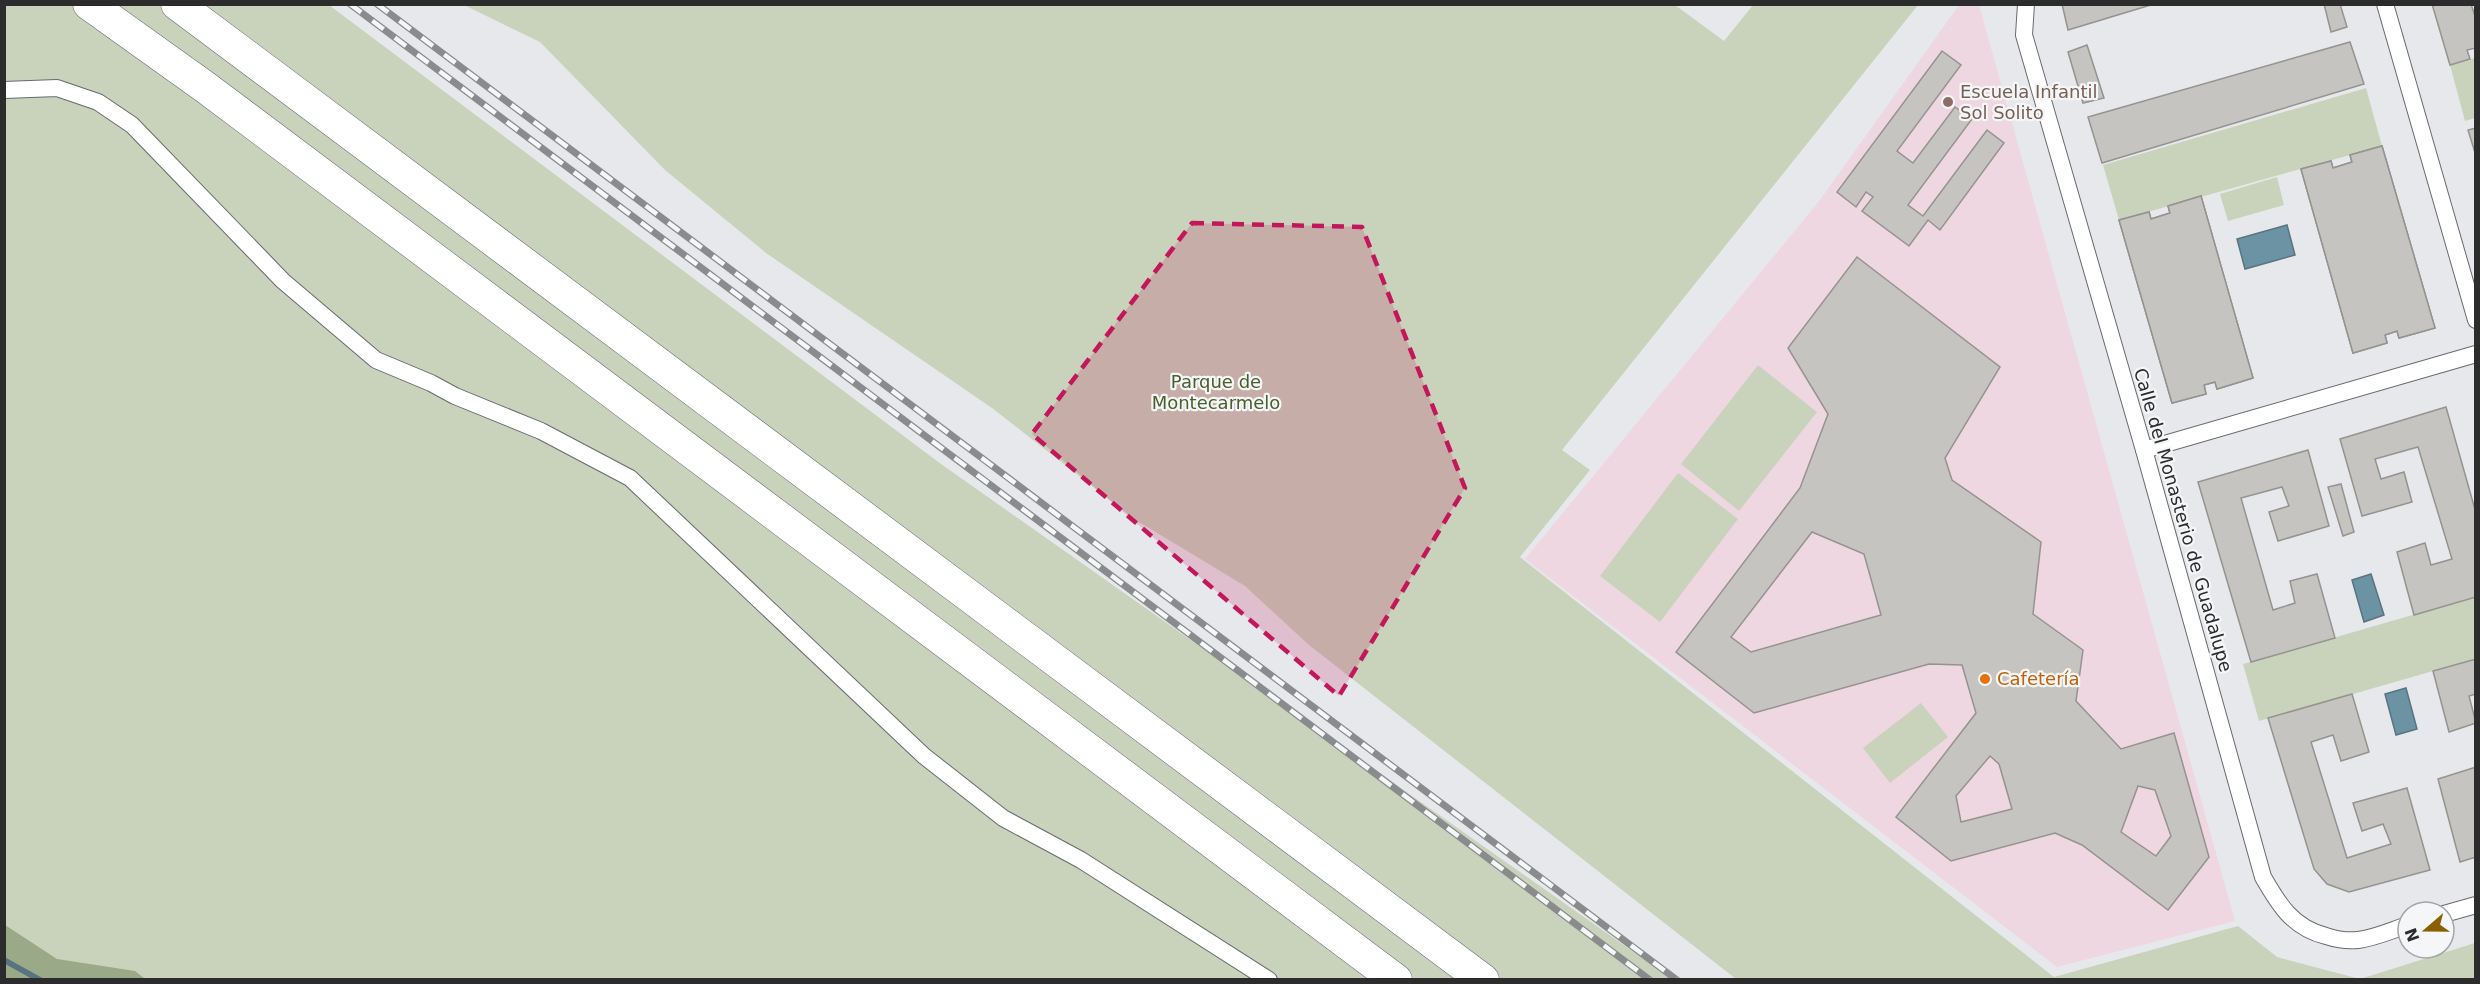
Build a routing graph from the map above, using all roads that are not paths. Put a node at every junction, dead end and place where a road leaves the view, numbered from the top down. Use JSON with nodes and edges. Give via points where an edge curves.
{"nodes":[{"id":1,"x":89,"y":4,"type":"edge"},
{"id":2,"x":177,"y":4,"type":"edge"},
{"id":3,"x":2026,"y":4,"type":"edge"},
{"id":4,"x":2385,"y":4,"type":"edge"},
{"id":5,"x":4,"y":90,"type":"edge"},
{"id":6,"x":2475,"y":321,"type":"edge"},
{"id":7,"x":2475,"y":354,"type":"edge"},
{"id":8,"x":2144,"y":450,"type":"junction"},
{"id":9,"x":2475,"y":905,"type":"edge"},
{"id":10,"x":2456,"y":911,"type":"edge"},
{"id":11,"x":2396,"y":929,"type":"edge"},
{"id":12,"x":1269,"y":980,"type":"edge"},
{"id":13,"x":1396,"y":980,"type":"edge"},
{"id":14,"x":1483,"y":980,"type":"edge"}],
"edges":[{"from":1,"to":13,"type":"highway"},
{"from":2,"to":14,"type":"highway"},
{"from":3,"to":8,"type":"street","name":"Calle del Monasterio de Guadalupe","via":[[2024,35]]},
{"from":4,"to":6,"type":"street"},
{"from":5,"to":12,"type":"street","via":[[57,88],[98,102],[132,125],[283,281],[376,360],[541,431],[630,478],[924,756],[1003,818],[1081,860]]},
{"from":7,"to":8,"type":"street"},
{"from":8,"to":11,"type":"street","name":"Calle del Monasterio de Guadalupe","via":[[2263,877],[2293,921],[2310,932],[2358,940]]},
{"from":9,"to":10,"type":"street"}]}
